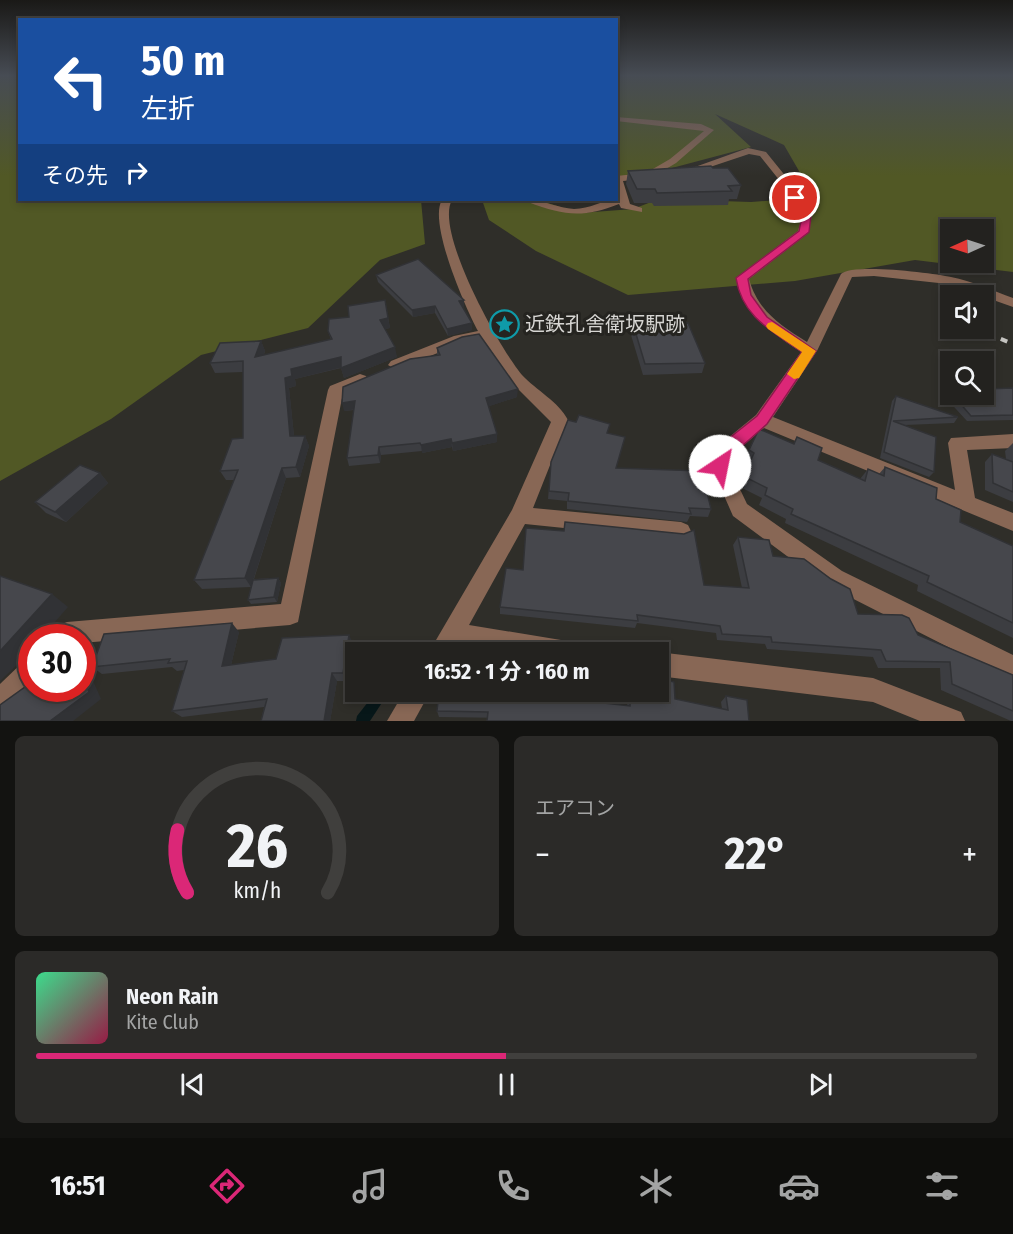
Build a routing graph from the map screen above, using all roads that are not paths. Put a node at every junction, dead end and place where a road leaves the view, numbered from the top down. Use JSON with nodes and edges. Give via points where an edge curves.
{"nodes":[{"id":1,"x":618,"y":118,"type":"edge"},
{"id":2,"x":648,"y":176,"type":"junction"},
{"id":3,"x":618,"y":179,"type":"edge"},
{"id":4,"x":618,"y":185,"type":"edge"},
{"id":5,"x":623,"y":199,"type":"junction"},
{"id":6,"x":446,"y":201,"type":"edge"},
{"id":7,"x":534,"y":201,"type":"edge"},
{"id":8,"x":618,"y":201,"type":"edge"},
{"id":9,"x":618,"y":201,"type":"edge"},
{"id":10,"x":638,"y":210,"type":"dead end"},
{"id":11,"x":1013,"y":303,"type":"edge"},
{"id":12,"x":486,"y":334,"type":"junction"},
{"id":13,"x":810,"y":351,"type":"junction"},
{"id":14,"x":762,"y":420,"type":"junction"},
{"id":15,"x":1013,"y":441,"type":"edge"},
{"id":16,"x":966,"y":501,"type":"junction"},
{"id":17,"x":520,"y":515,"type":"junction"},
{"id":18,"x":1013,"y":522,"type":"edge"},
{"id":19,"x":681,"y":531,"type":"edge"},
{"id":20,"x":96,"y":631,"type":"edge"},
{"id":21,"x":448,"y":642,"type":"edge"},
{"id":22,"x":669,"y":665,"type":"edge"},
{"id":23,"x":1013,"y":668,"type":"edge"},
{"id":24,"x":18,"y":683,"type":"edge"},
{"id":25,"x":0,"y":701,"type":"edge"},
{"id":26,"x":412,"y":702,"type":"edge"},
{"id":27,"x":400,"y":721,"type":"edge"},
{"id":28,"x":952,"y":721,"type":"edge"}],
"edges":[{"from":1,"to":2,"type":"street","via":[[710,130]]},
{"from":2,"to":3,"type":"street"},
{"from":2,"to":13,"type":"street","via":[[673,176],[748,151],[763,154],[807,216],[803,232],[742,278],[745,296],[763,320]]},
{"from":4,"to":5,"type":"street"},
{"from":5,"to":8,"type":"street"},
{"from":5,"to":10,"type":"street","via":[[625,206]]},
{"from":6,"to":12,"type":"street","via":[[444,226],[466,293]]},
{"from":7,"to":9,"type":"street","via":[[564,213],[585,213]]},
{"from":11,"to":13,"type":"street","via":[[950,280],[874,272],[847,274]]},
{"from":12,"to":17,"type":"street","via":[[517,378],[560,420]]},
{"from":12,"to":20,"type":"street","via":[[459,339],[336,390],[290,614]]},
{"from":13,"to":14,"type":"street"},
{"from":14,"to":16,"type":"street"},
{"from":14,"to":23,"type":"street","via":[[734,443],[720,466],[740,510],[834,578]]},
{"from":15,"to":16,"type":"street","via":[[957,443]]},
{"from":16,"to":18,"type":"street"},
{"from":17,"to":19,"type":"street"},
{"from":17,"to":21,"type":"street"},
{"from":22,"to":28,"type":"street","via":[[873,690]]},
{"from":24,"to":25,"type":"street"},
{"from":26,"to":27,"type":"street"}]}
